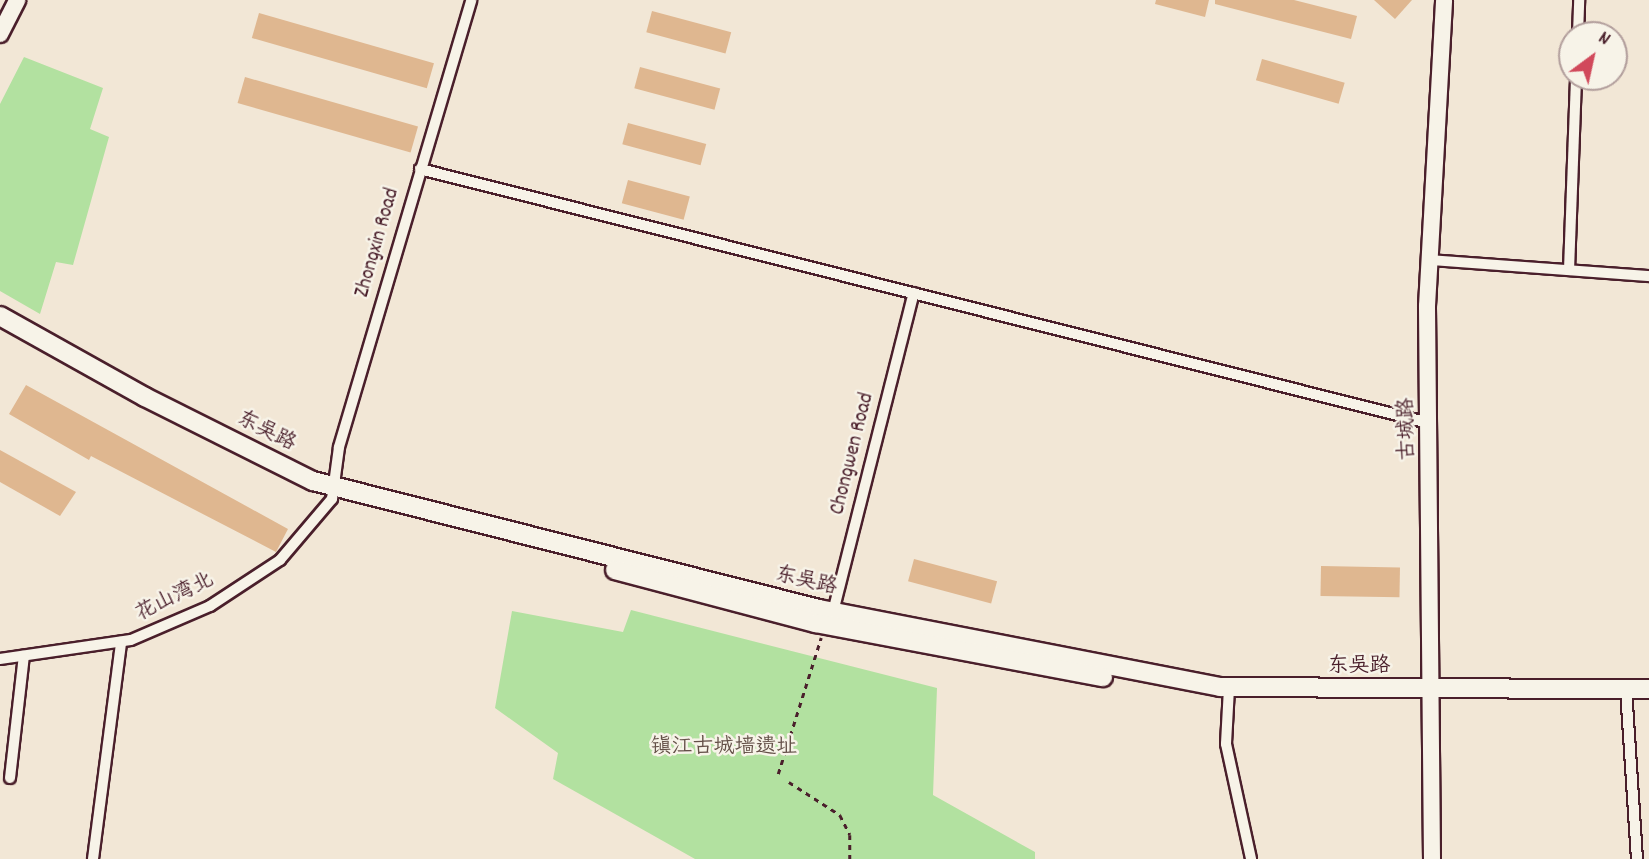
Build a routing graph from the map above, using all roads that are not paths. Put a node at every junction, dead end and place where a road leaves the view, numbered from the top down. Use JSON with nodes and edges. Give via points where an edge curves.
{"nodes":[{"id":1,"x":18,"y":0,"type":"edge"},
{"id":2,"x":471,"y":0,"type":"edge"},
{"id":3,"x":1444,"y":0,"type":"edge"},
{"id":4,"x":1579,"y":0,"type":"edge"},
{"id":5,"x":1578,"y":21,"type":"edge"},
{"id":6,"x":0,"y":34,"type":"edge"},
{"id":7,"x":1575,"y":91,"type":"edge"},
{"id":8,"x":420,"y":169,"type":"junction"},
{"id":9,"x":1430,"y":260,"type":"junction"},
{"id":10,"x":1569,"y":270,"type":"junction"},
{"id":11,"x":1649,"y":276,"type":"edge"},
{"id":12,"x":915,"y":293,"type":"junction"},
{"id":13,"x":0,"y":316,"type":"edge"},
{"id":14,"x":0,"y":329,"type":"edge"},
{"id":15,"x":1429,"y":423,"type":"junction"},
{"id":16,"x":333,"y":494,"type":"junction"},
{"id":17,"x":832,"y":619,"type":"junction"},
{"id":18,"x":121,"y":642,"type":"junction"},
{"id":19,"x":24,"y":656,"type":"junction"},
{"id":20,"x":0,"y":659,"type":"edge"},
{"id":21,"x":1649,"y":690,"type":"edge"},
{"id":22,"x":1229,"y":693,"type":"junction"},
{"id":23,"x":1431,"y":695,"type":"junction"},
{"id":24,"x":1626,"y":695,"type":"junction"},
{"id":25,"x":1649,"y":701,"type":"edge"},
{"id":26,"x":10,"y":778,"type":"dead end"},
{"id":27,"x":93,"y":859,"type":"edge"},
{"id":28,"x":1251,"y":859,"type":"edge"},
{"id":29,"x":1432,"y":859,"type":"edge"},
{"id":30,"x":1637,"y":859,"type":"edge"}],
"edges":[{"from":1,"to":6,"type":"street"},
{"from":2,"to":8,"type":"street","name":"Zhongxin Road"},
{"from":3,"to":9,"type":"street","name":"古城路"},
{"from":4,"to":5,"type":"street"},
{"from":7,"to":10,"type":"street"},
{"from":8,"to":12,"type":"street"},
{"from":8,"to":16,"type":"street","name":"Zhongxin Road","via":[[339,447]]},
{"from":9,"to":10,"type":"street"},
{"from":9,"to":15,"type":"street","name":"古城路"},
{"from":10,"to":11,"type":"street"},
{"from":12,"to":15,"type":"street"},
{"from":12,"to":17,"type":"street","name":"Chongwen Road"},
{"from":13,"to":16,"type":"main road","name":"东吴路"},
{"from":14,"to":16,"type":"main road","name":"东吴路","via":[[140,407]]},
{"from":15,"to":23,"type":"street","name":"古城路"},
{"from":16,"to":17,"type":"main road","name":"东吴路"},
{"from":16,"to":18,"type":"street","name":"花山湾北","via":[[280,559],[210,606]]},
{"from":17,"to":22,"type":"main road","name":"东吴路"},
{"from":18,"to":19,"type":"street","name":"花山湾北"},
{"from":18,"to":27,"type":"street"},
{"from":19,"to":20,"type":"street","name":"花山湾北"},
{"from":19,"to":26,"type":"street"},
{"from":21,"to":24,"type":"main road","name":"东吴路"},
{"from":22,"to":23,"type":"main road","name":"东吴路"},
{"from":22,"to":28,"type":"street","via":[[1226,744]]},
{"from":23,"to":24,"type":"main road","name":"东吴路"},
{"from":23,"to":29,"type":"street","name":"古城路"},
{"from":24,"to":25,"type":"main road","name":"东吴路"},
{"from":24,"to":30,"type":"street"}]}
